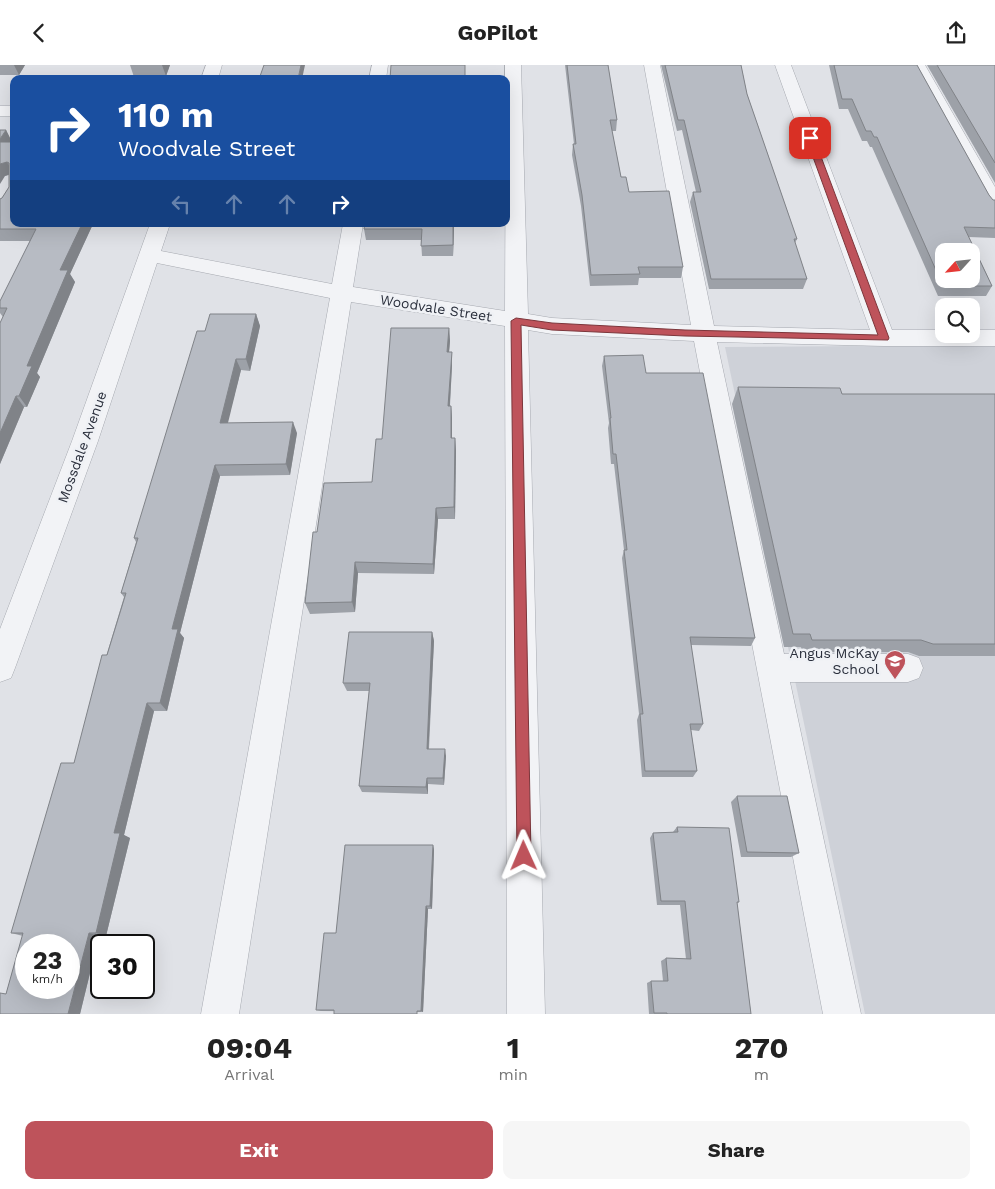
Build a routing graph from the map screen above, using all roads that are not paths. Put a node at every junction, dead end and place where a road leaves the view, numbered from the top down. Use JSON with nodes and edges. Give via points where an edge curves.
{"nodes":[{"id":1,"x":513,"y":65,"type":"edge"},
{"id":2,"x":652,"y":65,"type":"edge"},
{"id":3,"x":783,"y":65,"type":"edge"},
{"id":4,"x":917,"y":65,"type":"edge"},
{"id":5,"x":995,"y":204,"type":"edge"},
{"id":6,"x":159,"y":227,"type":"edge"},
{"id":7,"x":353,"y":227,"type":"edge"},
{"id":8,"x":150,"y":255,"type":"junction"},
{"id":9,"x":342,"y":293,"type":"junction"},
{"id":10,"x":516,"y":321,"type":"junction"},
{"id":11,"x":704,"y":334,"type":"junction"},
{"id":12,"x":995,"y":337,"type":"edge"},
{"id":13,"x":884,"y":338,"type":"junction"},
{"id":14,"x":0,"y":668,"type":"edge"},
{"id":15,"x":908,"y":668,"type":"dead end"},
{"id":16,"x":771,"y":669,"type":"junction"},
{"id":17,"x":220,"y":1014,"type":"edge"},
{"id":18,"x":526,"y":1014,"type":"edge"},
{"id":19,"x":842,"y":1014,"type":"edge"}],
"edges":[{"from":1,"to":10,"type":"street"},
{"from":2,"to":11,"type":"street"},
{"from":3,"to":13,"type":"street"},
{"from":4,"to":5,"type":"street"},
{"from":6,"to":8,"type":"street","name":"Mossdale Avenue"},
{"from":7,"to":9,"type":"street"},
{"from":8,"to":9,"type":"street","name":"Woodvale Street"},
{"from":8,"to":14,"type":"street","name":"Mossdale Avenue"},
{"from":9,"to":10,"type":"street","name":"Woodvale Street"},
{"from":9,"to":17,"type":"street"},
{"from":10,"to":11,"type":"street","name":"Woodvale Street","via":[[552,326]]},
{"from":10,"to":18,"type":"street"},
{"from":11,"to":13,"type":"street","name":"Woodvale Street"},
{"from":11,"to":16,"type":"street"},
{"from":12,"to":13,"type":"street","name":"Woodvale Street"},
{"from":15,"to":16,"type":"street"},
{"from":16,"to":19,"type":"street"}]}
